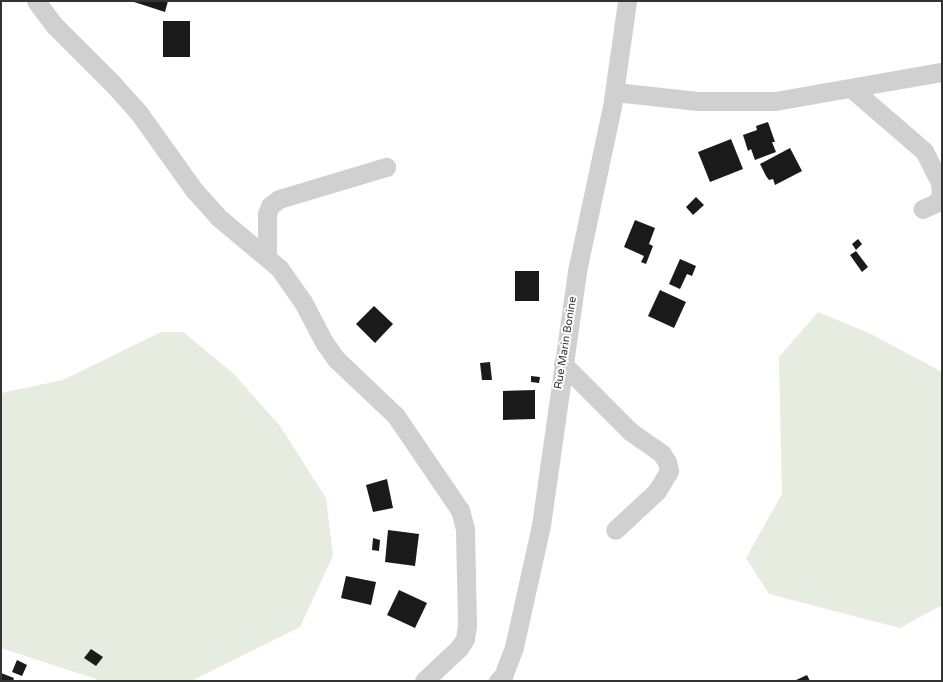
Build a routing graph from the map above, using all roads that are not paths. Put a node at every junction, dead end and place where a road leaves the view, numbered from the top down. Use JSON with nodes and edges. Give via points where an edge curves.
{"nodes":[{"id":1,"x":36,"y":1,"type":"edge"},
{"id":2,"x":627,"y":1,"type":"edge"},
{"id":3,"x":942,"y":72,"type":"edge"},
{"id":4,"x":851,"y":88,"type":"junction"},
{"id":5,"x":615,"y":92,"type":"junction"},
{"id":6,"x":386,"y":167,"type":"dead end"},
{"id":7,"x":922,"y":209,"type":"dead end"},
{"id":8,"x":267,"y":258,"type":"junction"},
{"id":9,"x":563,"y":364,"type":"junction"},
{"id":10,"x":615,"y":530,"type":"dead end"},
{"id":11,"x":424,"y":681,"type":"edge"},
{"id":12,"x":498,"y":681,"type":"edge"}],
"edges":[{"from":1,"to":8,"type":"street","via":[[55,26],[139,114],[194,190],[218,217]]},
{"from":2,"to":5,"type":"street","name":"Rue Marin Bonine"},
{"from":3,"to":4,"type":"street"},
{"from":4,"to":5,"type":"street","via":[[775,101],[698,101]]},
{"from":4,"to":7,"type":"street","via":[[924,151],[940,183],[941,193],[938,202]]},
{"from":5,"to":9,"type":"street","name":"Rue Marin Bonine","via":[[576,271]]},
{"from":6,"to":8,"type":"street","via":[[279,199],[270,206],[267,214]]},
{"from":8,"to":11,"type":"street","via":[[279,268],[303,302],[336,359],[396,416],[460,510],[465,529],[465,639]]},
{"from":9,"to":10,"type":"street","via":[[631,432],[662,454],[667,462],[669,471],[658,491]]},
{"from":9,"to":12,"type":"street","name":"Rue Marin Bonine","via":[[541,525],[514,647],[503,676]]}]}
